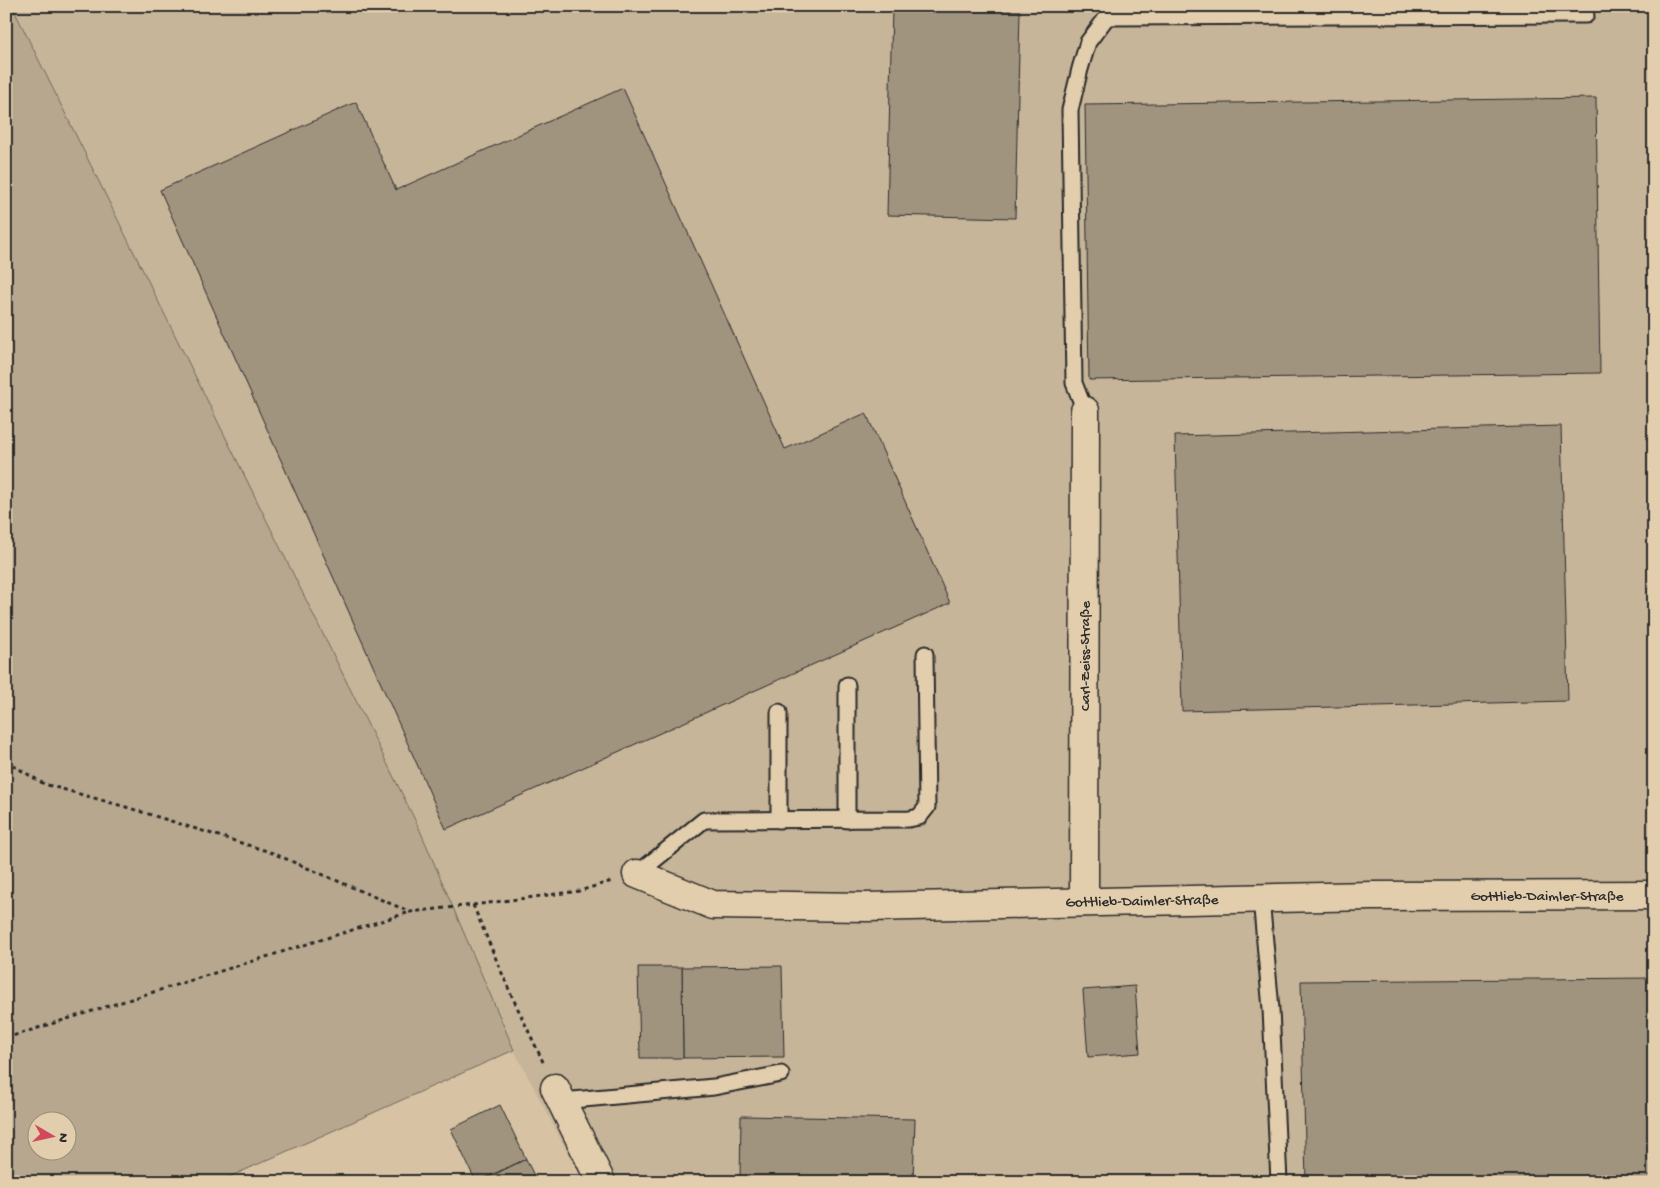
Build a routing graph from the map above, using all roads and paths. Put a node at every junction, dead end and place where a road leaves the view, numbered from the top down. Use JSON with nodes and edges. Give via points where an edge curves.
{"nodes":[{"id":1,"x":1586,"y":15,"type":"dead end"},
{"id":2,"x":1085,"y":411,"type":"joint"},
{"id":3,"x":925,"y":654,"type":"dead end"},
{"id":4,"x":847,"y":685,"type":"dead end"},
{"id":5,"x":780,"y":712,"type":"dead end"},
{"id":6,"x":6,"y":761,"type":"edge"},
{"id":7,"x":779,"y":820,"type":"junction"},
{"id":8,"x":847,"y":820,"type":"junction"},
{"id":9,"x":636,"y":874,"type":"junction"},
{"id":10,"x":1654,"y":895,"type":"edge"},
{"id":11,"x":1261,"y":898,"type":"junction"},
{"id":12,"x":1084,"y":901,"type":"junction"},
{"id":13,"x":473,"y":905,"type":"junction"},
{"id":14,"x":410,"y":912,"type":"junction"},
{"id":15,"x":6,"y":1038,"type":"edge"},
{"id":16,"x":781,"y":1074,"type":"dead end"},
{"id":17,"x":558,"y":1094,"type":"junction"},
{"id":18,"x":601,"y":1182,"type":"edge"},
{"id":19,"x":1279,"y":1182,"type":"edge"}],
"edges":[{"from":1,"to":2,"type":"lane","via":[[1107,17],[1088,42],[1070,110],[1074,383]]},
{"from":2,"to":12,"type":"street","name":"Carl-Zeiss-Straße"},
{"from":3,"to":8,"type":"lane","via":[[927,807],[919,817],[909,819]]},
{"from":4,"to":8,"type":"lane"},
{"from":5,"to":7,"type":"lane"},
{"from":6,"to":14,"type":"path","via":[[44,784],[270,852]]},
{"from":7,"to":8,"type":"lane"},
{"from":7,"to":9,"type":"lane","via":[[704,820]]},
{"from":9,"to":12,"type":"street","name":"Gottlieb-Daimler-Straße","via":[[713,905],[867,907]]},
{"from":9,"to":13,"type":"path","via":[[579,891]]},
{"from":10,"to":11,"type":"street","name":"Gottlieb-Daimler-Straße"},
{"from":11,"to":12,"type":"street","name":"Gottlieb-Daimler-Straße"},
{"from":11,"to":19,"type":"lane","via":[[1271,1010]]},
{"from":13,"to":14,"type":"path"},
{"from":13,"to":17,"type":"path"},
{"from":14,"to":15,"type":"path"},
{"from":16,"to":17,"type":"lane","via":[[714,1087]]},
{"from":17,"to":18,"type":"street"}]}
